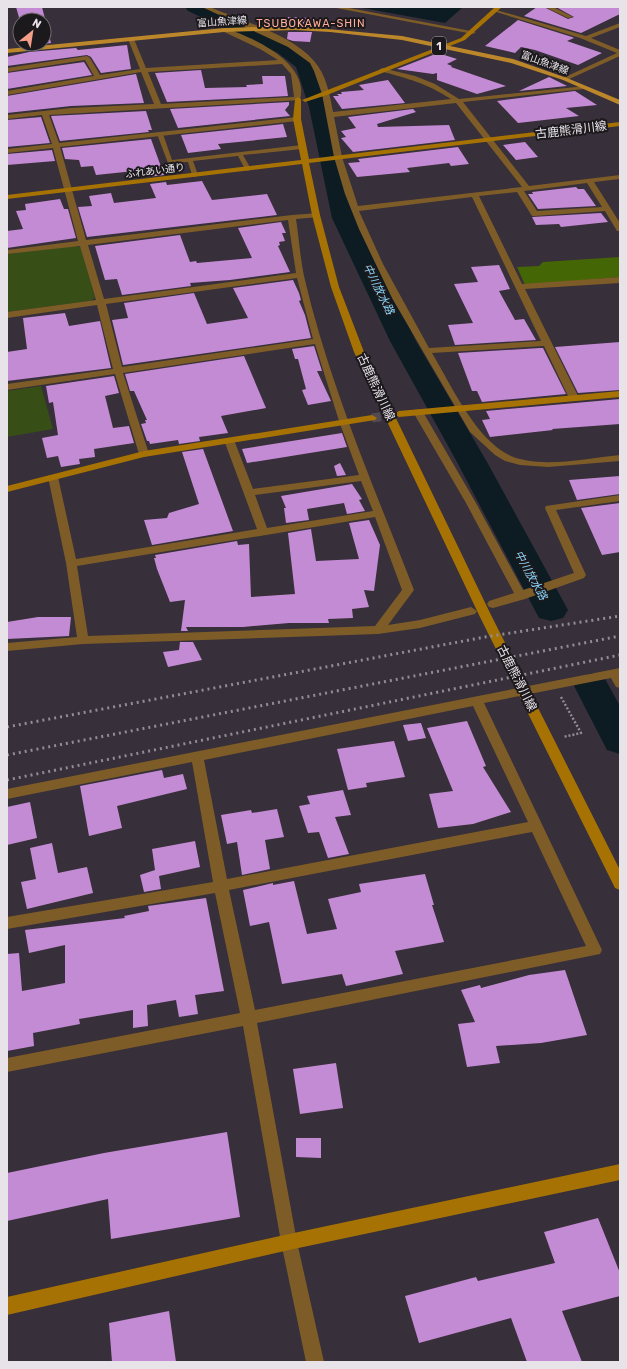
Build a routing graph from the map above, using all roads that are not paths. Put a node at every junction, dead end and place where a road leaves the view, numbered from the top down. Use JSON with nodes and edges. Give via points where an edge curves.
{"nodes":[{"id":1,"x":205,"y":7,"type":"edge"},
{"id":2,"x":334,"y":7,"type":"edge"},
{"id":3,"x":548,"y":7,"type":"edge"},
{"id":4,"x":497,"y":9,"type":"edge"},
{"id":5,"x":570,"y":17,"type":"dead end"},
{"id":6,"x":620,"y":25,"type":"edge"},
{"id":7,"x":252,"y":29,"type":"junction"},
{"id":8,"x":224,"y":30,"type":"junction"},
{"id":9,"x":473,"y":32,"type":"junction"},
{"id":10,"x":587,"y":38,"type":"junction"},
{"id":11,"x":131,"y":39,"type":"junction"},
{"id":12,"x":442,"y":46,"type":"junction"},
{"id":13,"x":7,"y":51,"type":"edge"},
{"id":14,"x":620,"y":53,"type":"edge"},
{"id":15,"x":283,"y":62,"type":"junction"},
{"id":16,"x":7,"y":70,"type":"edge"},
{"id":17,"x":144,"y":70,"type":"junction"},
{"id":18,"x":382,"y":70,"type":"junction"},
{"id":19,"x":98,"y":78,"type":"junction"},
{"id":20,"x":564,"y":79,"type":"junction"},
{"id":21,"x":584,"y":87,"type":"junction"},
{"id":22,"x":7,"y":93,"type":"edge"},
{"id":23,"x":324,"y":94,"type":"junction"},
{"id":24,"x":457,"y":100,"type":"junction"},
{"id":25,"x":300,"y":101,"type":"junction"},
{"id":26,"x":620,"y":103,"type":"edge"},
{"id":27,"x":158,"y":105,"type":"junction"},
{"id":28,"x":45,"y":113,"type":"junction"},
{"id":29,"x":329,"y":115,"type":"junction"},
{"id":30,"x":7,"y":117,"type":"edge"},
{"id":31,"x":297,"y":119,"type":"junction"},
{"id":32,"x":620,"y":124,"type":"edge"},
{"id":33,"x":160,"y":134,"type":"junction"},
{"id":34,"x":490,"y":140,"type":"junction"},
{"id":35,"x":56,"y":146,"type":"junction"},
{"id":36,"x":302,"y":147,"type":"junction"},
{"id":37,"x":7,"y":152,"type":"edge"},
{"id":38,"x":240,"y":154,"type":"junction"},
{"id":39,"x":336,"y":158,"type":"junction"},
{"id":40,"x":190,"y":159,"type":"junction"},
{"id":41,"x":310,"y":161,"type":"junction"},
{"id":42,"x":248,"y":168,"type":"junction"},
{"id":43,"x":195,"y":175,"type":"junction"},
{"id":44,"x":620,"y":177,"type":"edge"},
{"id":45,"x":589,"y":180,"type":"junction"},
{"id":46,"x":522,"y":188,"type":"junction"},
{"id":47,"x":67,"y":190,"type":"junction"},
{"id":48,"x":474,"y":194,"type":"junction"},
{"id":49,"x":7,"y":197,"type":"edge"},
{"id":50,"x":355,"y":209,"type":"junction"},
{"id":51,"x":607,"y":209,"type":"junction"},
{"id":52,"x":316,"y":215,"type":"junction"},
{"id":53,"x":292,"y":217,"type":"junction"},
{"id":54,"x":620,"y":229,"type":"edge"},
{"id":55,"x":84,"y":242,"type":"junction"},
{"id":56,"x":7,"y":252,"type":"edge"},
{"id":57,"x":300,"y":275,"type":"junction"},
{"id":58,"x":620,"y":280,"type":"edge"},
{"id":59,"x":520,"y":287,"type":"junction"},
{"id":60,"x":101,"y":302,"type":"junction"},
{"id":61,"x":7,"y":315,"type":"edge"},
{"id":62,"x":318,"y":341,"type":"junction"},
{"id":63,"x":547,"y":343,"type":"junction"},
{"id":64,"x":427,"y":351,"type":"junction"},
{"id":65,"x":118,"y":370,"type":"junction"},
{"id":66,"x":7,"y":387,"type":"edge"},
{"id":67,"x":620,"y":394,"type":"edge"},
{"id":68,"x":574,"y":398,"type":"junction"},
{"id":69,"x":458,"y":409,"type":"junction"},
{"id":70,"x":422,"y":412,"type":"junction"},
{"id":71,"x":399,"y":414,"type":"tunnel mouth"},
{"id":72,"x":372,"y":418,"type":"tunnel mouth"},
{"id":73,"x":344,"y":421,"type":"junction"},
{"id":74,"x":229,"y":440,"type":"junction"},
{"id":75,"x":144,"y":454,"type":"junction"},
{"id":76,"x":620,"y":458,"type":"edge"},
{"id":77,"x":53,"y":477,"type":"junction"},
{"id":78,"x":365,"y":477,"type":"junction"},
{"id":79,"x":7,"y":489,"type":"edge"},
{"id":80,"x":249,"y":493,"type":"junction"},
{"id":81,"x":620,"y":498,"type":"edge"},
{"id":82,"x":378,"y":513,"type":"junction"},
{"id":83,"x":263,"y":531,"type":"junction"},
{"id":84,"x":71,"y":563,"type":"junction"},
{"id":85,"x":524,"y":594,"type":"junction"},
{"id":86,"x":494,"y":604,"type":"dead end"},
{"id":87,"x":471,"y":611,"type":"dead end"},
{"id":88,"x":378,"y":630,"type":"junction"},
{"id":89,"x":83,"y":640,"type":"junction"},
{"id":90,"x":7,"y":647,"type":"edge"},
{"id":91,"x":618,"y":676,"type":"edge"},
{"id":92,"x":477,"y":701,"type":"junction"},
{"id":93,"x":197,"y":756,"type":"junction"},
{"id":94,"x":7,"y":794,"type":"edge"},
{"id":95,"x":536,"y":826,"type":"junction"},
{"id":96,"x":620,"y":884,"type":"edge"},
{"id":97,"x":221,"y":886,"type":"junction"},
{"id":98,"x":7,"y":923,"type":"edge"},
{"id":99,"x":250,"y":1019,"type":"junction"},
{"id":100,"x":7,"y":1065,"type":"edge"},
{"id":101,"x":620,"y":1172,"type":"edge"},
{"id":102,"x":289,"y":1242,"type":"junction"},
{"id":103,"x":7,"y":1306,"type":"edge"},
{"id":104,"x":315,"y":1362,"type":"edge"}],
"edges":[{"from":1,"to":7,"type":"street"},
{"from":2,"to":9,"type":"street"},
{"from":3,"to":5,"type":"street"},
{"from":4,"to":9,"type":"street"},
{"from":4,"to":10,"type":"street"},
{"from":6,"to":10,"type":"street"},
{"from":7,"to":8,"type":"main road","name":"富山魚津線","number":"1"},
{"from":7,"to":12,"type":"main road","name":"富山魚津線","number":"1","via":[[337,30]]},
{"from":7,"to":23,"type":"street","via":[[296,49],[312,63],[322,78]]},
{"from":8,"to":11,"type":"main road","name":"富山魚津線","number":"1"},
{"from":8,"to":15,"type":"street","via":[[262,47]]},
{"from":9,"to":12,"type":"street"},
{"from":10,"to":14,"type":"street"},
{"from":11,"to":13,"type":"main road","name":"富山魚津線","number":"1"},
{"from":11,"to":17,"type":"street"},
{"from":12,"to":18,"type":"street"},
{"from":12,"to":20,"type":"main road","name":"富山魚津線","number":"1","via":[[513,61]]},
{"from":14,"to":20,"type":"street"},
{"from":15,"to":17,"type":"street"},
{"from":15,"to":25,"type":"street","via":[[294,74]]},
{"from":16,"to":19,"type":"street","via":[[87,58]]},
{"from":17,"to":19,"type":"street"},
{"from":17,"to":27,"type":"street"},
{"from":18,"to":23,"type":"street"},
{"from":18,"to":24,"type":"street","via":[[434,85]]},
{"from":19,"to":22,"type":"street"},
{"from":20,"to":21,"type":"main road","name":"富山魚津線","number":"1"},
{"from":21,"to":24,"type":"street"},
{"from":21,"to":26,"type":"main road","name":"富山魚津線","number":"1"},
{"from":23,"to":25,"type":"street"},
{"from":23,"to":29,"type":"street"},
{"from":24,"to":29,"type":"street"},
{"from":24,"to":34,"type":"street"},
{"from":25,"to":27,"type":"street"},
{"from":25,"to":31,"type":"street"},
{"from":27,"to":28,"type":"street"},
{"from":28,"to":30,"type":"street"},
{"from":28,"to":35,"type":"street"},
{"from":29,"to":39,"type":"street"},
{"from":31,"to":33,"type":"street"},
{"from":31,"to":36,"type":"street"},
{"from":32,"to":34,"type":"street","name":"古鹿熊滑川線"},
{"from":33,"to":35,"type":"street"},
{"from":33,"to":40,"type":"lane","via":[[170,162]]},
{"from":34,"to":39,"type":"street","name":"古鹿熊滑川線"},
{"from":34,"to":46,"type":"street"},
{"from":35,"to":37,"type":"street"},
{"from":35,"to":47,"type":"street"},
{"from":36,"to":38,"type":"lane"},
{"from":36,"to":41,"type":"street"},
{"from":38,"to":40,"type":"lane"},
{"from":38,"to":42,"type":"lane"},
{"from":39,"to":41,"type":"street","name":"古鹿熊滑川線"},
{"from":39,"to":50,"type":"street"},
{"from":40,"to":43,"type":"lane"},
{"from":41,"to":42,"type":"street","name":"ふれあい通り"},
{"from":41,"to":52,"type":"street","name":"古鹿熊滑川線"},
{"from":42,"to":43,"type":"street","name":"ふれあい通り"},
{"from":43,"to":47,"type":"street","name":"ふれあい通り"},
{"from":44,"to":45,"type":"street"},
{"from":45,"to":46,"type":"street"},
{"from":45,"to":51,"type":"street"},
{"from":46,"to":48,"type":"street"},
{"from":46,"to":51,"type":"street","via":[[535,214]]},
{"from":47,"to":49,"type":"street","name":"ふれあい通り"},
{"from":47,"to":55,"type":"street"},
{"from":48,"to":50,"type":"street"},
{"from":48,"to":59,"type":"street"},
{"from":50,"to":64,"type":"street","via":[[376,261]]},
{"from":51,"to":54,"type":"street"},
{"from":52,"to":53,"type":"street"},
{"from":52,"to":96,"type":"street","name":"古鹿熊滑川線","via":[[335,287],[359,352]]},
{"from":53,"to":55,"type":"street"},
{"from":53,"to":57,"type":"street"},
{"from":55,"to":56,"type":"street"},
{"from":55,"to":60,"type":"street"},
{"from":57,"to":60,"type":"street"},
{"from":57,"to":62,"type":"street"},
{"from":58,"to":59,"type":"street"},
{"from":59,"to":63,"type":"street"},
{"from":60,"to":61,"type":"street"},
{"from":60,"to":65,"type":"street"},
{"from":62,"to":65,"type":"street"},
{"from":62,"to":73,"type":"street"},
{"from":63,"to":64,"type":"street"},
{"from":63,"to":68,"type":"street"},
{"from":64,"to":69,"type":"street"},
{"from":65,"to":66,"type":"street"},
{"from":65,"to":75,"type":"street"},
{"from":67,"to":68,"type":"street"},
{"from":68,"to":69,"type":"street"},
{"from":69,"to":70,"type":"street"},
{"from":69,"to":76,"type":"street","via":[[473,430],[510,460],[532,464]]},
{"from":70,"to":71,"type":"street"},
{"from":70,"to":85,"type":"street"},
{"from":72,"to":73,"type":"street"},
{"from":73,"to":74,"type":"street"},
{"from":73,"to":78,"type":"street"},
{"from":74,"to":75,"type":"street"},
{"from":74,"to":80,"type":"street"},
{"from":75,"to":77,"type":"street"},
{"from":77,"to":79,"type":"street"},
{"from":77,"to":84,"type":"street"},
{"from":78,"to":80,"type":"street"},
{"from":78,"to":82,"type":"street"},
{"from":80,"to":83,"type":"street"},
{"from":81,"to":85,"type":"street","via":[[550,508],[580,575]]},
{"from":82,"to":83,"type":"street"},
{"from":82,"to":88,"type":"street","via":[[408,590]]},
{"from":83,"to":84,"type":"street"},
{"from":84,"to":89,"type":"street"},
{"from":85,"to":86,"type":"street"},
{"from":87,"to":88,"type":"street","via":[[420,624]]},
{"from":88,"to":89,"type":"street"},
{"from":89,"to":90,"type":"street"},
{"from":91,"to":92,"type":"street","via":[[554,684]]},
{"from":92,"to":93,"type":"street"},
{"from":92,"to":95,"type":"street"},
{"from":93,"to":94,"type":"street"},
{"from":93,"to":97,"type":"street"},
{"from":95,"to":97,"type":"street"},
{"from":95,"to":99,"type":"street","via":[[595,950]]},
{"from":97,"to":98,"type":"street"},
{"from":97,"to":99,"type":"street"},
{"from":99,"to":100,"type":"street"},
{"from":99,"to":102,"type":"street"},
{"from":101,"to":102,"type":"street"},
{"from":102,"to":103,"type":"street"},
{"from":102,"to":104,"type":"street"}]}
